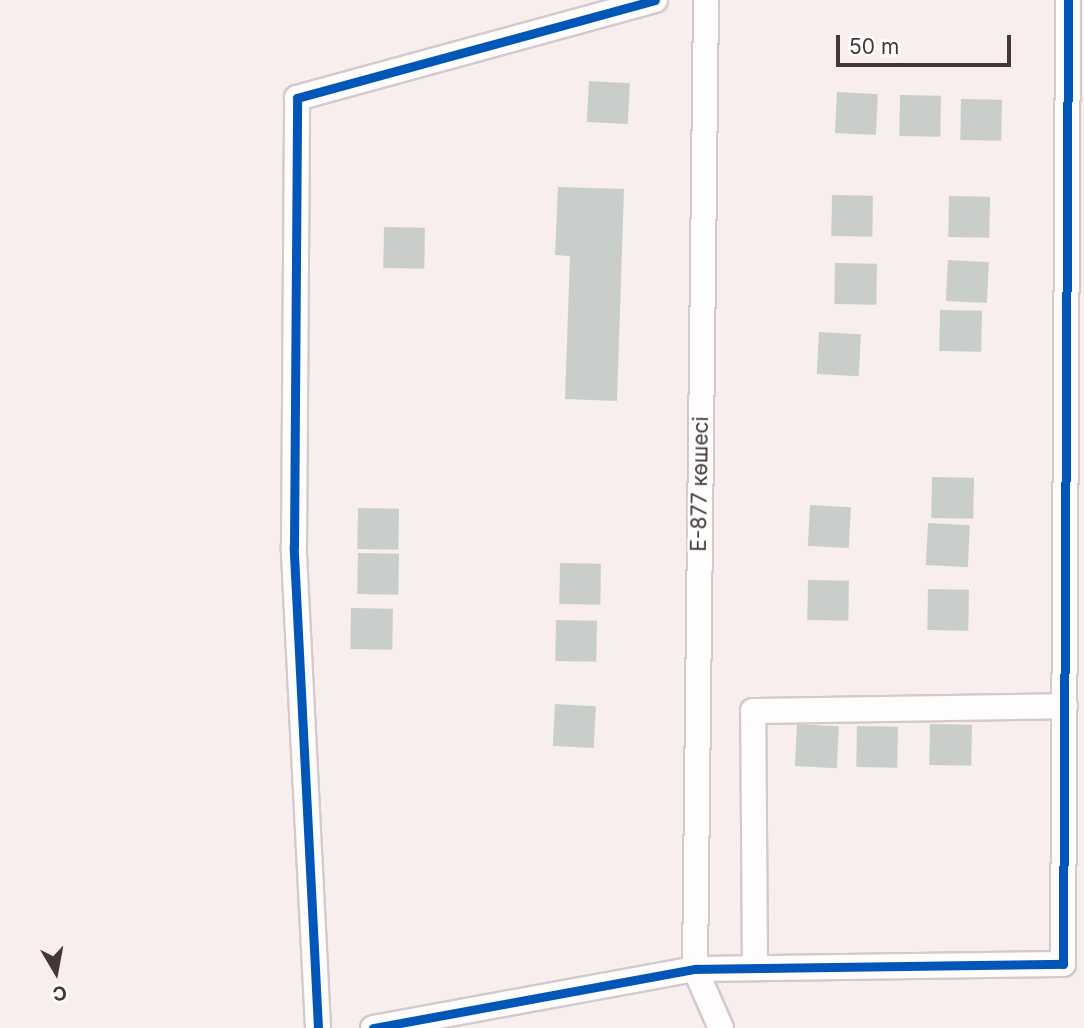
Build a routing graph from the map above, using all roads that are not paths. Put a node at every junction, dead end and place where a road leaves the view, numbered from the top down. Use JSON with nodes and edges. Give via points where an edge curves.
{"nodes":[{"id":1,"x":655,"y":0,"type":"edge"},
{"id":2,"x":706,"y":0,"type":"edge"},
{"id":3,"x":1068,"y":0,"type":"edge"},
{"id":4,"x":1065,"y":706,"type":"junction"},
{"id":5,"x":755,"y":968,"type":"junction"},
{"id":6,"x":695,"y":969,"type":"junction"},
{"id":7,"x":318,"y":1028,"type":"edge"},
{"id":8,"x":373,"y":1028,"type":"edge"},
{"id":9,"x":721,"y":1028,"type":"edge"}],
"edges":[{"from":1,"to":7,"type":"street","via":[[297,98],[293,547]]},
{"from":2,"to":6,"type":"street","name":"Е-877 көшесі"},
{"from":3,"to":4,"type":"street"},
{"from":4,"to":5,"type":"street","via":[[1063,964]]},
{"from":4,"to":5,"type":"street","via":[[753,711]]},
{"from":5,"to":6,"type":"street"},
{"from":6,"to":8,"type":"street"},
{"from":6,"to":9,"type":"street"}]}
